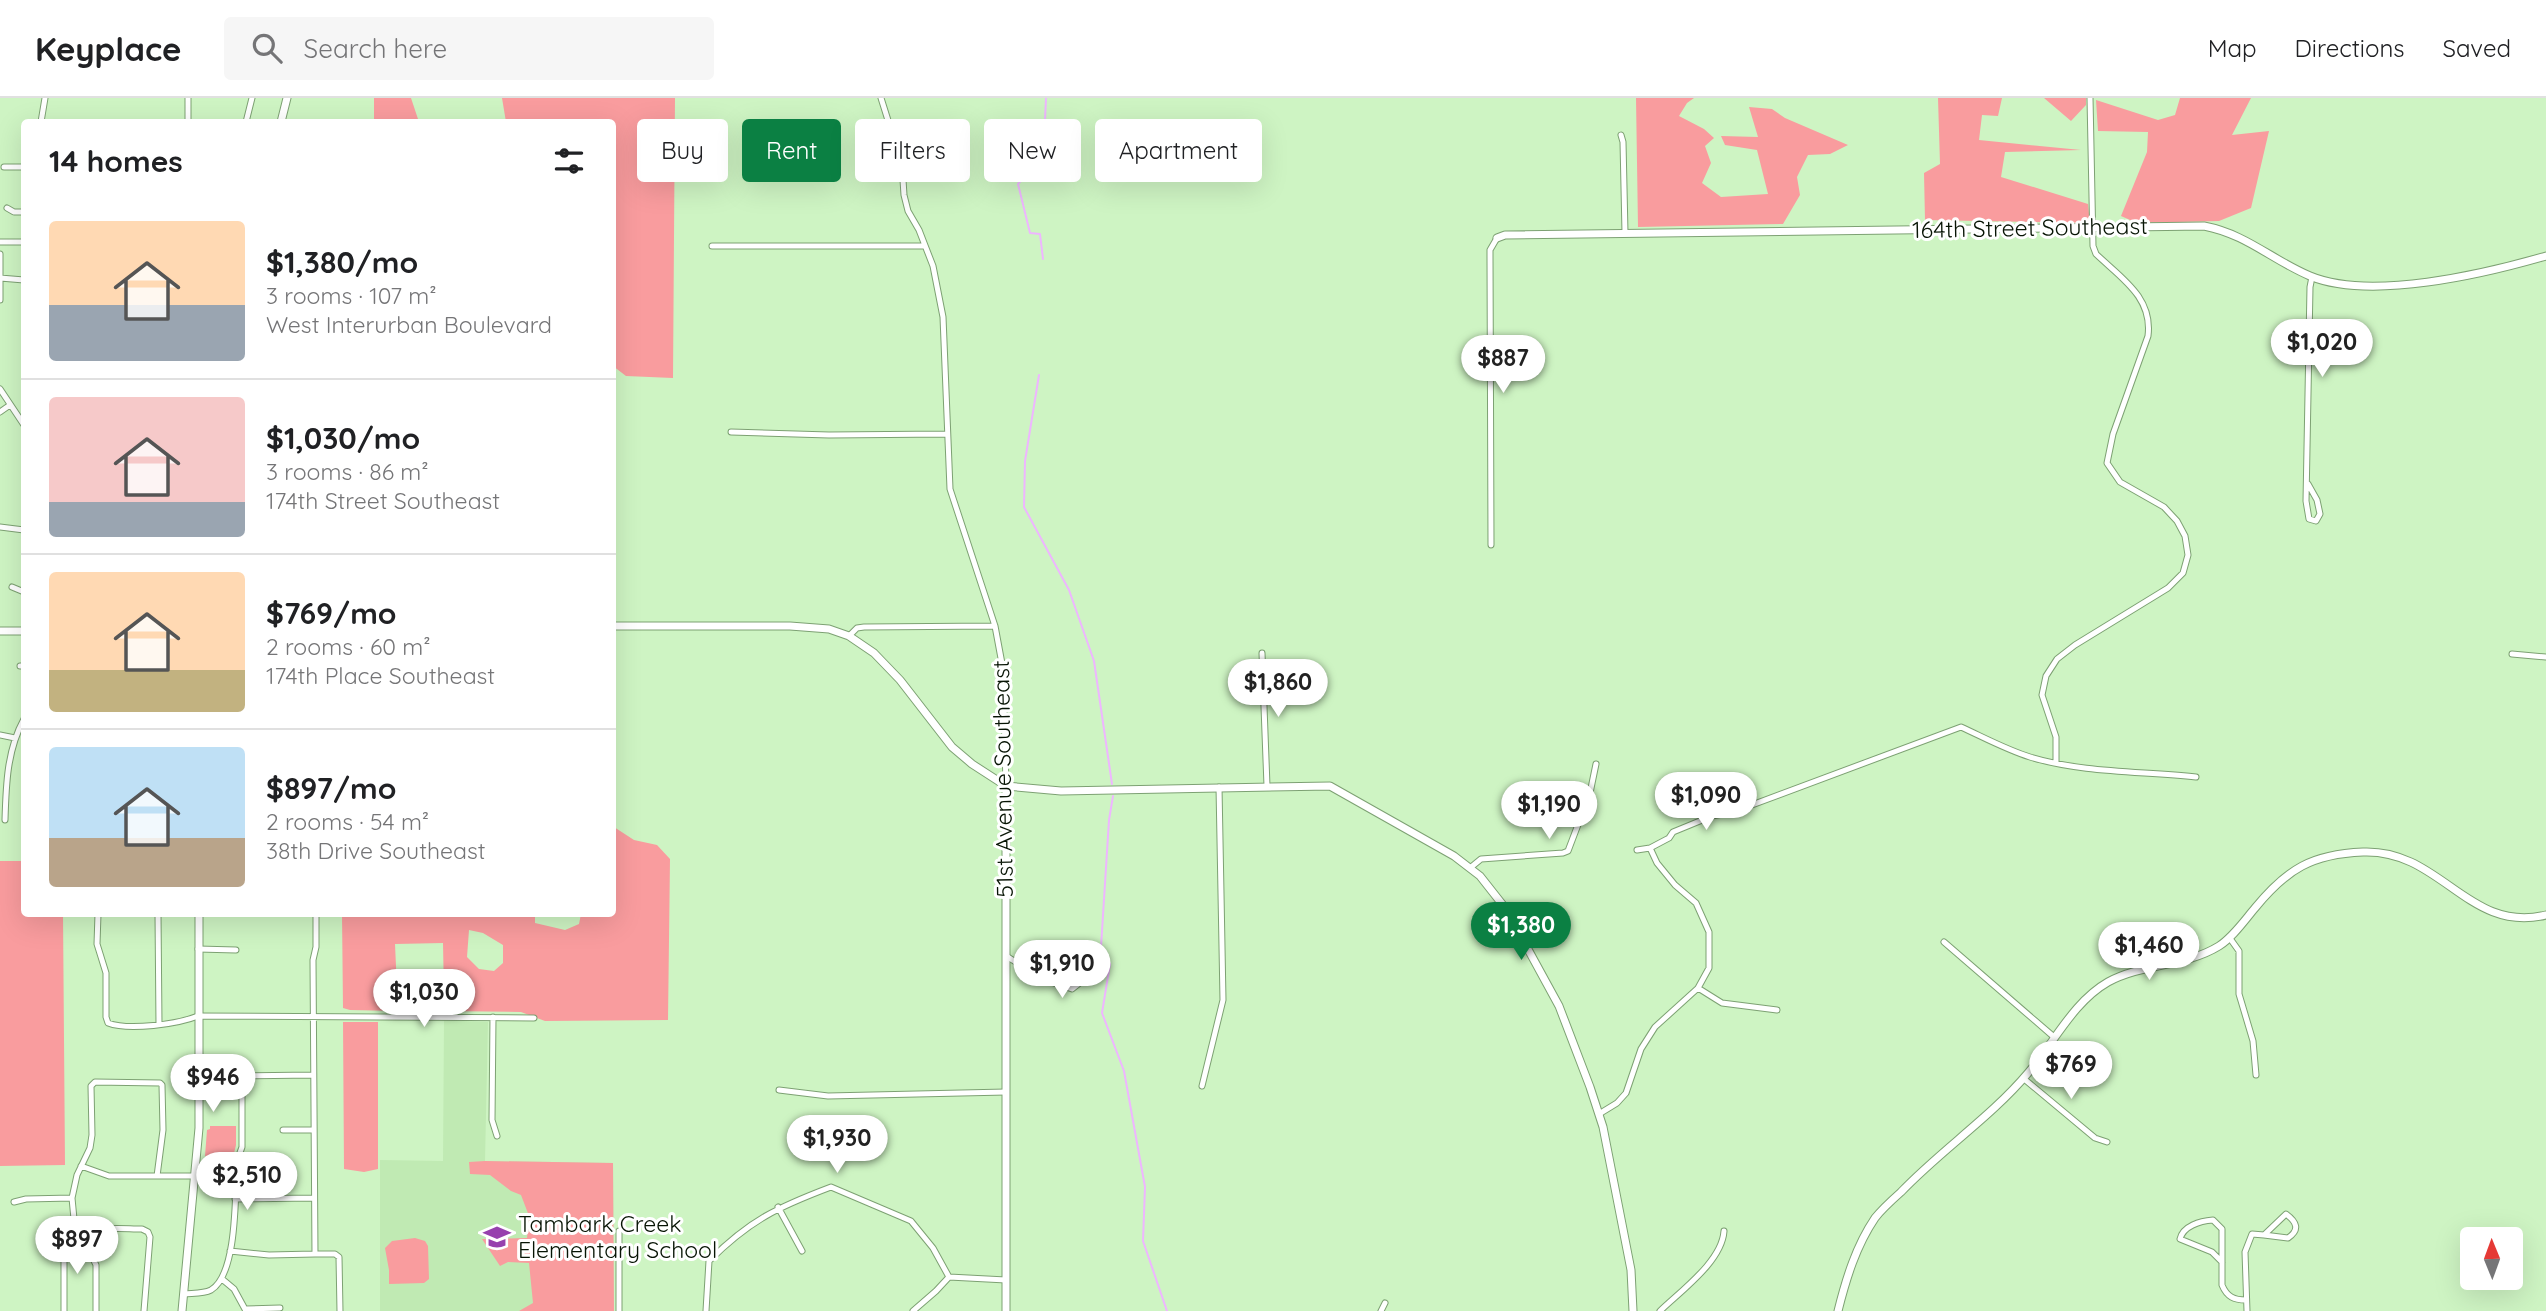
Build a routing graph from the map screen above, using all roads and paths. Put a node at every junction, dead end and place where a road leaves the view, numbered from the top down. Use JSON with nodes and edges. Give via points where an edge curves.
{"nodes":[{"id":1,"x":45,"y":98,"type":"edge"},
{"id":2,"x":188,"y":98,"type":"edge"},
{"id":3,"x":252,"y":98,"type":"edge"},
{"id":4,"x":287,"y":98,"type":"edge"},
{"id":5,"x":881,"y":98,"type":"edge"},
{"id":6,"x":2090,"y":98,"type":"edge"},
{"id":7,"x":42,"y":119,"type":"edge"},
{"id":8,"x":188,"y":119,"type":"edge"},
{"id":9,"x":247,"y":119,"type":"edge"},
{"id":10,"x":282,"y":119,"type":"edge"},
{"id":11,"x":1621,"y":135,"type":"dead end"},
{"id":12,"x":4,"y":167,"type":"dead end"},
{"id":13,"x":21,"y":167,"type":"edge"},
{"id":14,"x":7,"y":208,"type":"dead end"},
{"id":15,"x":21,"y":212,"type":"edge"},
{"id":16,"x":2093,"y":227,"type":"junction"},
{"id":17,"x":1625,"y":233,"type":"junction"},
{"id":18,"x":1497,"y":238,"type":"joint"},
{"id":19,"x":0,"y":242,"type":"edge"},
{"id":20,"x":21,"y":242,"type":"edge"},
{"id":21,"x":712,"y":246,"type":"dead end"},
{"id":22,"x":924,"y":246,"type":"junction"},
{"id":23,"x":0,"y":254,"type":"edge"},
{"id":24,"x":2546,"y":256,"type":"edge"},
{"id":25,"x":2312,"y":277,"type":"junction"},
{"id":26,"x":0,"y":278,"type":"edge"},
{"id":27,"x":21,"y":280,"type":"edge"},
{"id":28,"x":0,"y":300,"type":"edge"},
{"id":29,"x":0,"y":389,"type":"edge"},
{"id":30,"x":10,"y":405,"type":"junction"},
{"id":31,"x":0,"y":412,"type":"edge"},
{"id":32,"x":21,"y":421,"type":"edge"},
{"id":33,"x":731,"y":432,"type":"dead end"},
{"id":34,"x":946,"y":434,"type":"junction"},
{"id":35,"x":2308,"y":484,"type":"junction"},
{"id":36,"x":0,"y":527,"type":"edge"},
{"id":37,"x":21,"y":530,"type":"edge"},
{"id":38,"x":1491,"y":545,"type":"dead end"},
{"id":39,"x":12,"y":587,"type":"dead end"},
{"id":40,"x":21,"y":591,"type":"edge"},
{"id":41,"x":616,"y":626,"type":"edge"},
{"id":42,"x":995,"y":626,"type":"junction"},
{"id":43,"x":0,"y":631,"type":"edge"},
{"id":44,"x":21,"y":631,"type":"edge"},
{"id":45,"x":849,"y":636,"type":"junction"},
{"id":46,"x":1262,"y":653,"type":"dead end"},
{"id":47,"x":2512,"y":654,"type":"dead end"},
{"id":48,"x":2546,"y":657,"type":"edge"},
{"id":49,"x":21,"y":725,"type":"edge"},
{"id":50,"x":0,"y":735,"type":"edge"},
{"id":51,"x":15,"y":738,"type":"junction"},
{"id":52,"x":2056,"y":763,"type":"junction"},
{"id":53,"x":1596,"y":764,"type":"dead end"},
{"id":54,"x":2196,"y":777,"type":"dead end"},
{"id":55,"x":1006,"y":786,"type":"junction"},
{"id":56,"x":1267,"y":786,"type":"junction"},
{"id":57,"x":1219,"y":787,"type":"junction"},
{"id":58,"x":5,"y":820,"type":"dead end"},
{"id":59,"x":1650,"y":848,"type":"junction"},
{"id":60,"x":1637,"y":850,"type":"dead end"},
{"id":61,"x":1470,"y":868,"type":"junction"},
{"id":62,"x":2546,"y":915,"type":"edge"},
{"id":63,"x":98,"y":917,"type":"edge"},
{"id":64,"x":158,"y":917,"type":"edge"},
{"id":65,"x":200,"y":917,"type":"edge"},
{"id":66,"x":316,"y":917,"type":"edge"},
{"id":67,"x":2229,"y":937,"type":"junction"},
{"id":68,"x":1944,"y":942,"type":"dead end"},
{"id":69,"x":198,"y":949,"type":"junction"},
{"id":70,"x":236,"y":950,"type":"dead end"},
{"id":71,"x":1089,"y":955,"type":"dead end"},
{"id":72,"x":1006,"y":956,"type":"junction"},
{"id":73,"x":1698,"y":988,"type":"junction"},
{"id":74,"x":1777,"y":1010,"type":"dead end"},
{"id":75,"x":198,"y":1016,"type":"junction"},
{"id":76,"x":313,"y":1016,"type":"junction"},
{"id":77,"x":493,"y":1017,"type":"junction"},
{"id":78,"x":534,"y":1018,"type":"dead end"},
{"id":79,"x":159,"y":1024,"type":"junction"},
{"id":80,"x":2054,"y":1037,"type":"junction"},
{"id":81,"x":313,"y":1075,"type":"junction"},
{"id":82,"x":2256,"y":1075,"type":"dead end"},
{"id":83,"x":2023,"y":1078,"type":"junction"},
{"id":84,"x":1202,"y":1086,"type":"dead end"},
{"id":85,"x":779,"y":1090,"type":"dead end"},
{"id":86,"x":1006,"y":1093,"type":"junction"},
{"id":87,"x":1599,"y":1114,"type":"junction"},
{"id":88,"x":283,"y":1130,"type":"dead end"},
{"id":89,"x":313,"y":1130,"type":"junction"},
{"id":90,"x":497,"y":1136,"type":"dead end"},
{"id":91,"x":2107,"y":1142,"type":"dead end"},
{"id":92,"x":81,"y":1166,"type":"junction"},
{"id":93,"x":158,"y":1176,"type":"junction"},
{"id":94,"x":194,"y":1176,"type":"junction"},
{"id":95,"x":72,"y":1198,"type":"junction"},
{"id":96,"x":314,"y":1198,"type":"junction"},
{"id":97,"x":234,"y":1199,"type":"junction"},
{"id":98,"x":14,"y":1202,"type":"dead end"},
{"id":99,"x":778,"y":1207,"type":"junction"},
{"id":100,"x":619,"y":1231,"type":"dead end"},
{"id":101,"x":1724,"y":1231,"type":"dead end"},
{"id":102,"x":80,"y":1234,"type":"junction"},
{"id":103,"x":2264,"y":1235,"type":"junction"},
{"id":104,"x":230,"y":1251,"type":"junction"},
{"id":105,"x":802,"y":1251,"type":"dead end"},
{"id":106,"x":315,"y":1254,"type":"junction"},
{"id":107,"x":2222,"y":1262,"type":"junction"},
{"id":108,"x":949,"y":1277,"type":"junction"},
{"id":109,"x":222,"y":1279,"type":"junction"},
{"id":110,"x":1006,"y":1280,"type":"junction"},
{"id":111,"x":184,"y":1294,"type":"junction"},
{"id":112,"x":2246,"y":1300,"type":"junction"},
{"id":113,"x":1385,"y":1303,"type":"dead end"},
{"id":114,"x":280,"y":1308,"type":"dead end"},
{"id":115,"x":246,"y":1310,"type":"edge"},
{"id":116,"x":64,"y":1311,"type":"edge"},
{"id":117,"x":96,"y":1311,"type":"edge"},
{"id":118,"x":144,"y":1311,"type":"edge"},
{"id":119,"x":182,"y":1311,"type":"edge"},
{"id":120,"x":340,"y":1311,"type":"edge"},
{"id":121,"x":619,"y":1311,"type":"edge"},
{"id":122,"x":706,"y":1311,"type":"edge"},
{"id":123,"x":913,"y":1311,"type":"edge"},
{"id":124,"x":1006,"y":1311,"type":"edge"},
{"id":125,"x":1381,"y":1311,"type":"edge"},
{"id":126,"x":1633,"y":1311,"type":"edge"},
{"id":127,"x":1660,"y":1311,"type":"edge"},
{"id":128,"x":1838,"y":1311,"type":"edge"},
{"id":129,"x":2247,"y":1311,"type":"edge"}],
"edges":[{"from":1,"to":7,"type":"street"},
{"from":2,"to":8,"type":"street"},
{"from":3,"to":9,"type":"street"},
{"from":4,"to":10,"type":"street"},
{"from":5,"to":22,"type":"street","name":"51st Avenue Southeast","via":[[902,165],[908,211]]},
{"from":6,"to":16,"type":"street"},
{"from":11,"to":17,"type":"street"},
{"from":12,"to":13,"type":"street"},
{"from":14,"to":15,"type":"street"},
{"from":16,"to":17,"type":"street","name":"164th Street Southeast"},
{"from":16,"to":25,"type":"street","name":"164th Street Southeast","via":[[2204,226],[2226,230]]},
{"from":16,"to":52,"type":"street","via":[[2096,254],[2135,291],[2150,320],[2107,463],[2120,482],[2164,507],[2177,521],[2188,555],[2183,573],[2168,588],[2075,645],[2057,659],[2046,676],[2042,695],[2056,737]]},
{"from":17,"to":18,"type":"street","name":"164th Street Southeast"},
{"from":18,"to":38,"type":"street","via":[[1490,250]]},
{"from":19,"to":20,"type":"street"},
{"from":21,"to":22,"type":"street"},
{"from":22,"to":34,"type":"street","name":"51st Avenue Southeast","via":[[933,266],[943,317]]},
{"from":23,"to":26,"type":"street"},
{"from":24,"to":25,"type":"street","name":"164th Street Southeast","via":[[2461,277],[2396,284],[2334,285]]},
{"from":25,"to":35,"type":"street"},
{"from":26,"to":27,"type":"street"},
{"from":26,"to":28,"type":"street"},
{"from":29,"to":30,"type":"street"},
{"from":30,"to":31,"type":"street"},
{"from":30,"to":32,"type":"street"},
{"from":33,"to":34,"type":"street"},
{"from":34,"to":42,"type":"street","name":"51st Avenue Southeast","via":[[950,489]]},
{"from":35,"to":35,"type":"street","via":[[2319,506],[2316,521],[2306,514]]},
{"from":36,"to":37,"type":"street"},
{"from":39,"to":40,"type":"street"},
{"from":41,"to":45,"type":"street","via":[[813,626]]},
{"from":42,"to":45,"type":"street","via":[[864,627]]},
{"from":42,"to":55,"type":"street","name":"51st Avenue Southeast","via":[[1003,669]]},
{"from":43,"to":44,"type":"street"},
{"from":45,"to":55,"type":"street","via":[[889,667],[952,747]]},
{"from":46,"to":56,"type":"street"},
{"from":47,"to":48,"type":"street"},
{"from":49,"to":51,"type":"street"},
{"from":50,"to":51,"type":"street"},
{"from":51,"to":58,"type":"street","via":[[6,780]]},
{"from":52,"to":54,"type":"street"},
{"from":52,"to":59,"type":"street","via":[[2029,757],[1961,727],[1712,816],[1673,832]]},
{"from":53,"to":61,"type":"street","via":[[1568,851],[1481,859]]},
{"from":55,"to":57,"type":"street","via":[[1042,791]]},
{"from":55,"to":72,"type":"street","name":"51st Avenue Southeast"},
{"from":56,"to":57,"type":"street"},
{"from":56,"to":61,"type":"street","via":[[1330,786],[1443,848]]},
{"from":57,"to":84,"type":"street","via":[[1223,1000]]},
{"from":59,"to":60,"type":"street"},
{"from":59,"to":73,"type":"street","via":[[1675,885],[1696,903],[1709,932],[1709,968]]},
{"from":61,"to":87,"type":"street","via":[[1506,908],[1549,984]]},
{"from":62,"to":67,"type":"street","via":[[2507,918],[2484,909],[2417,862],[2365,852],[2331,856],[2293,870]]},
{"from":63,"to":79,"type":"street","via":[[108,1023]]},
{"from":64,"to":79,"type":"street"},
{"from":65,"to":69,"type":"street"},
{"from":66,"to":76,"type":"street"},
{"from":67,"to":80,"type":"street","via":[[2197,956],[2108,982]]},
{"from":67,"to":82,"type":"street","via":[[2239,951],[2239,994],[2253,1041]]},
{"from":68,"to":80,"type":"street"},
{"from":69,"to":70,"type":"street"},
{"from":69,"to":75,"type":"street"},
{"from":71,"to":72,"type":"street","via":[[1086,978],[1072,989],[1045,980]]},
{"from":72,"to":86,"type":"street","name":"51st Avenue Southeast"},
{"from":73,"to":74,"type":"street","via":[[1722,1003]]},
{"from":73,"to":87,"type":"street","via":[[1656,1027],[1641,1049],[1626,1093]]},
{"from":75,"to":76,"type":"street"},
{"from":75,"to":79,"type":"street"},
{"from":75,"to":94,"type":"street","via":[[199,1128]]},
{"from":76,"to":77,"type":"street"},
{"from":76,"to":81,"type":"street"},
{"from":77,"to":78,"type":"street"},
{"from":77,"to":90,"type":"street","via":[[492,1120]]},
{"from":80,"to":83,"type":"street"},
{"from":81,"to":89,"type":"street"},
{"from":81,"to":97,"type":"street","via":[[245,1076]]},
{"from":83,"to":91,"type":"street","via":[[2095,1138]]},
{"from":83,"to":128,"type":"street","via":[[1876,1217],[1847,1274]]},
{"from":85,"to":86,"type":"street","via":[[828,1096]]},
{"from":86,"to":110,"type":"street","name":"51st Avenue Southeast"},
{"from":87,"to":126,"type":"street","via":[[1630,1270]]},
{"from":88,"to":89,"type":"street"},
{"from":89,"to":96,"type":"street"},
{"from":92,"to":93,"type":"street","via":[[108,1176]]},
{"from":92,"to":93,"type":"street","via":[[93,1135],[94,1082],[160,1083],[163,1129]]},
{"from":92,"to":95,"type":"street"},
{"from":93,"to":94,"type":"street"},
{"from":94,"to":111,"type":"street"},
{"from":95,"to":98,"type":"street"},
{"from":95,"to":102,"type":"street"},
{"from":96,"to":97,"type":"street"},
{"from":96,"to":106,"type":"street"},
{"from":97,"to":104,"type":"street"},
{"from":99,"to":105,"type":"street"},
{"from":99,"to":108,"type":"street","via":[[831,1186],[855,1195],[911,1221]]},
{"from":99,"to":122,"type":"street","via":[[732,1237],[709,1261]]},
{"from":100,"to":121,"type":"street"},
{"from":101,"to":127,"type":"street","via":[[1714,1259]]},
{"from":102,"to":116,"type":"street","via":[[64,1254]]},
{"from":102,"to":117,"type":"street","via":[[96,1265]]},
{"from":102,"to":118,"type":"street","via":[[106,1229],[148,1231]]},
{"from":103,"to":103,"type":"street","via":[[2286,1214],[2297,1227],[2288,1238]]},
{"from":103,"to":112,"type":"street","via":[[2252,1234],[2245,1252]]},
{"from":104,"to":106,"type":"street"},
{"from":104,"to":109,"type":"street"},
{"from":106,"to":120,"type":"street","via":[[340,1257]]},
{"from":107,"to":107,"type":"street","via":[[2222,1228],[2213,1220],[2181,1233],[2180,1239],[2212,1252]]},
{"from":107,"to":112,"type":"street","via":[[2225,1293]]},
{"from":108,"to":110,"type":"street"},
{"from":108,"to":123,"type":"street"},
{"from":109,"to":111,"type":"street","via":[[209,1291]]},
{"from":109,"to":115,"type":"street"},
{"from":110,"to":124,"type":"street","name":"51st Avenue Southeast"},
{"from":111,"to":119,"type":"street"},
{"from":112,"to":129,"type":"street"},
{"from":113,"to":125,"type":"street"},
{"from":114,"to":115,"type":"street"}]}
